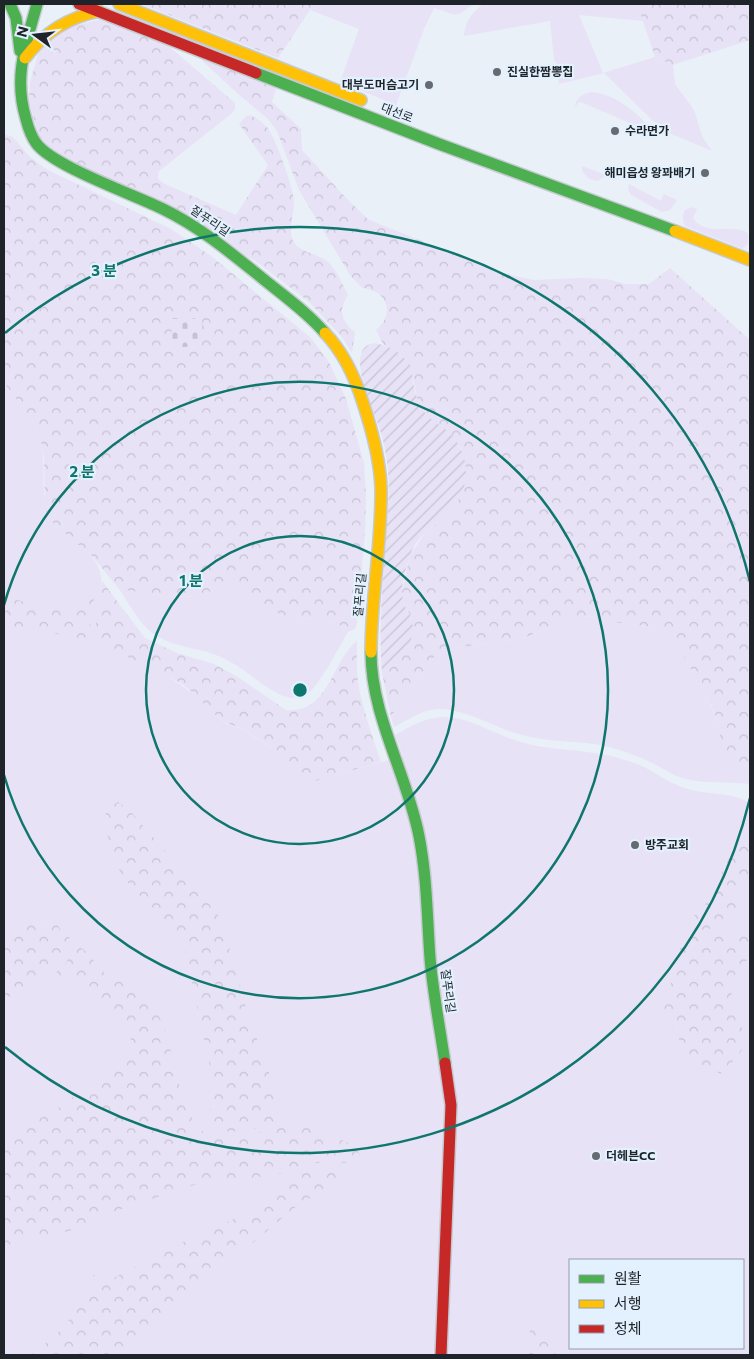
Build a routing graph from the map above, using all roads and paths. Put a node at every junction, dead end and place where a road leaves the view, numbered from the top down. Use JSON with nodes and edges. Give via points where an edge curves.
{"nodes":[{"id":1,"x":10,"y":4,"type":"edge"},
{"id":2,"x":37,"y":4,"type":"edge"},
{"id":3,"x":79,"y":4,"type":"edge"},
{"id":4,"x":119,"y":4,"type":"edge"},
{"id":5,"x":130,"y":4,"type":"edge"},
{"id":6,"x":98,"y":12,"type":"junction"},
{"id":7,"x":142,"y":12,"type":"junction"},
{"id":8,"x":21,"y":63,"type":"junction"},
{"id":9,"x":372,"y":105,"type":"dead end"},
{"id":10,"x":446,"y":134,"type":"dead end"},
{"id":11,"x":706,"y":242,"type":"junction"},
{"id":12,"x":750,"y":260,"type":"edge"},
{"id":13,"x":441,"y":1355,"type":"edge"}],
"edges":[{"from":1,"to":8,"type":"street","via":[[20,38]]},
{"from":2,"to":8,"type":"street","name":"잘푸리길"},
{"from":3,"to":6,"type":"street","name":"대선로"},
{"from":4,"to":7,"type":"street","name":"대선로"},
{"from":5,"to":7,"type":"street"},
{"from":6,"to":8,"type":"street","via":[[59,25],[36,42]]},
{"from":6,"to":11,"type":"street","name":"대선로","via":[[430,141]]},
{"from":7,"to":9,"type":"street","name":"대선로"},
{"from":8,"to":13,"type":"street","name":"잘푸리길","via":[[22,106],[36,144],[70,166],[197,228],[312,318],[333,341],[356,381],[369,420],[381,487],[371,629],[373,673],[382,721],[410,798],[419,834],[426,874],[430,959],[450,1106]]},
{"from":10,"to":11,"type":"street","name":"대선로","via":[[629,205]]},
{"from":11,"to":12,"type":"street","name":"대선로"}]}
